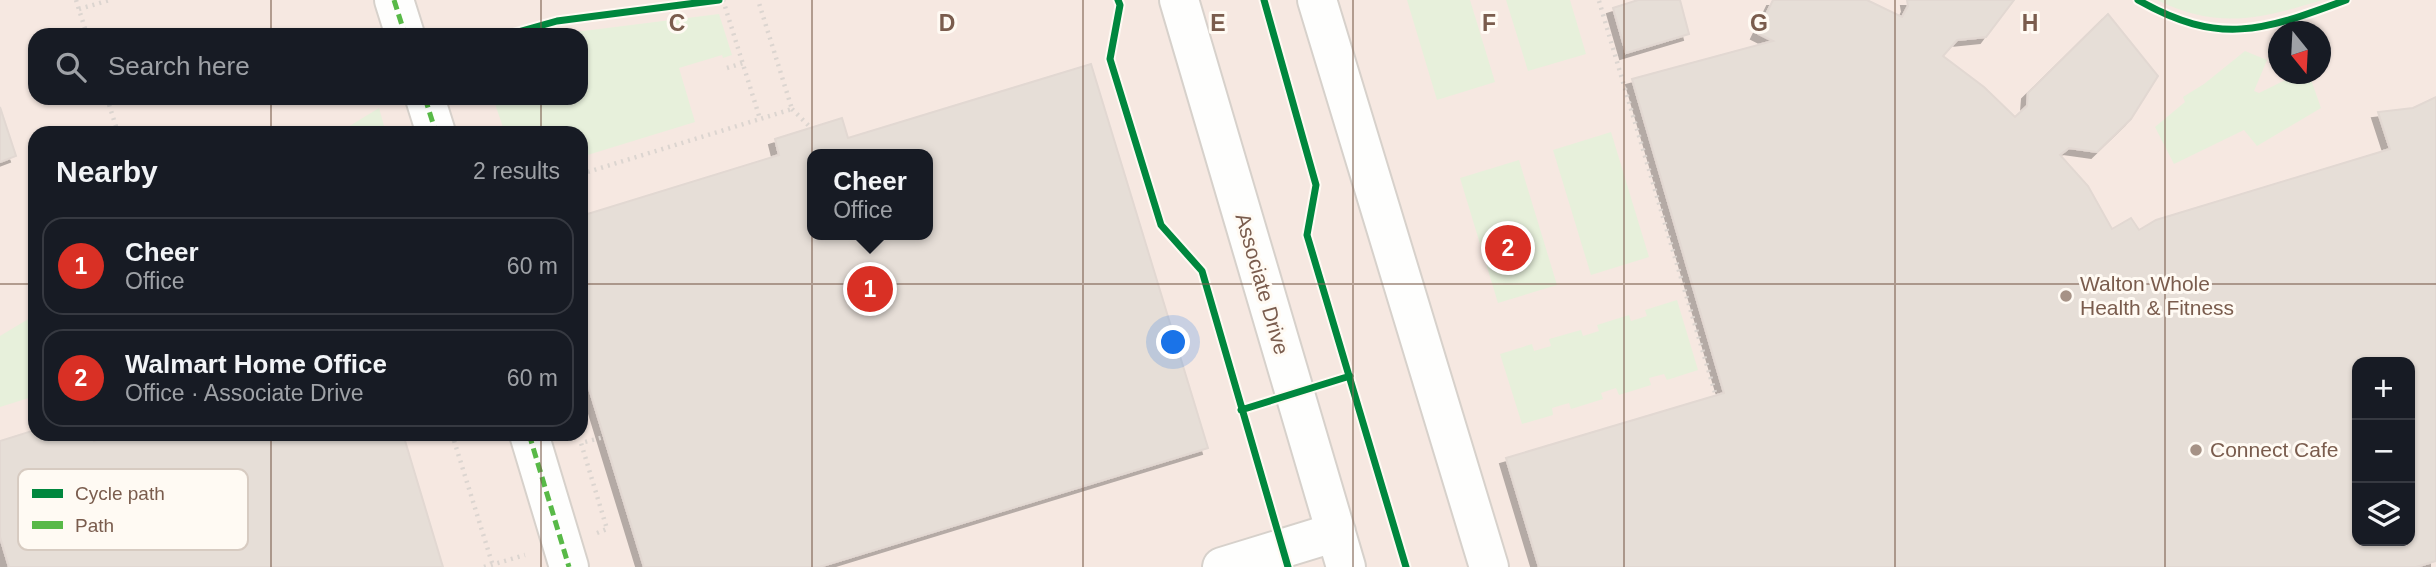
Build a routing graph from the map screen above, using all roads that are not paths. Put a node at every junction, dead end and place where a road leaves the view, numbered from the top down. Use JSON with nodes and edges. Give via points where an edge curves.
{"nodes":[{"id":1,"x":394,"y":0,"type":"edge"},
{"id":2,"x":1179,"y":0,"type":"edge"},
{"id":3,"x":1317,"y":0,"type":"edge"},
{"id":4,"x":403,"y":28,"type":"edge"},
{"id":5,"x":427,"y":105,"type":"edge"},
{"id":6,"x":434,"y":126,"type":"edge"},
{"id":7,"x":531,"y":441,"type":"edge"},
{"id":8,"x":1341,"y":550,"type":"edge"},
{"id":9,"x":569,"y":567,"type":"edge"},
{"id":10,"x":1222,"y":567,"type":"edge"},
{"id":11,"x":1489,"y":567,"type":"edge"}],
"edges":[{"from":1,"to":4,"type":"street"},
{"from":2,"to":8,"type":"street","name":"Associate Drive"},
{"from":3,"to":11,"type":"street"},
{"from":5,"to":6,"type":"street"},
{"from":7,"to":9,"type":"street"},
{"from":8,"to":10,"type":"street"}]}
